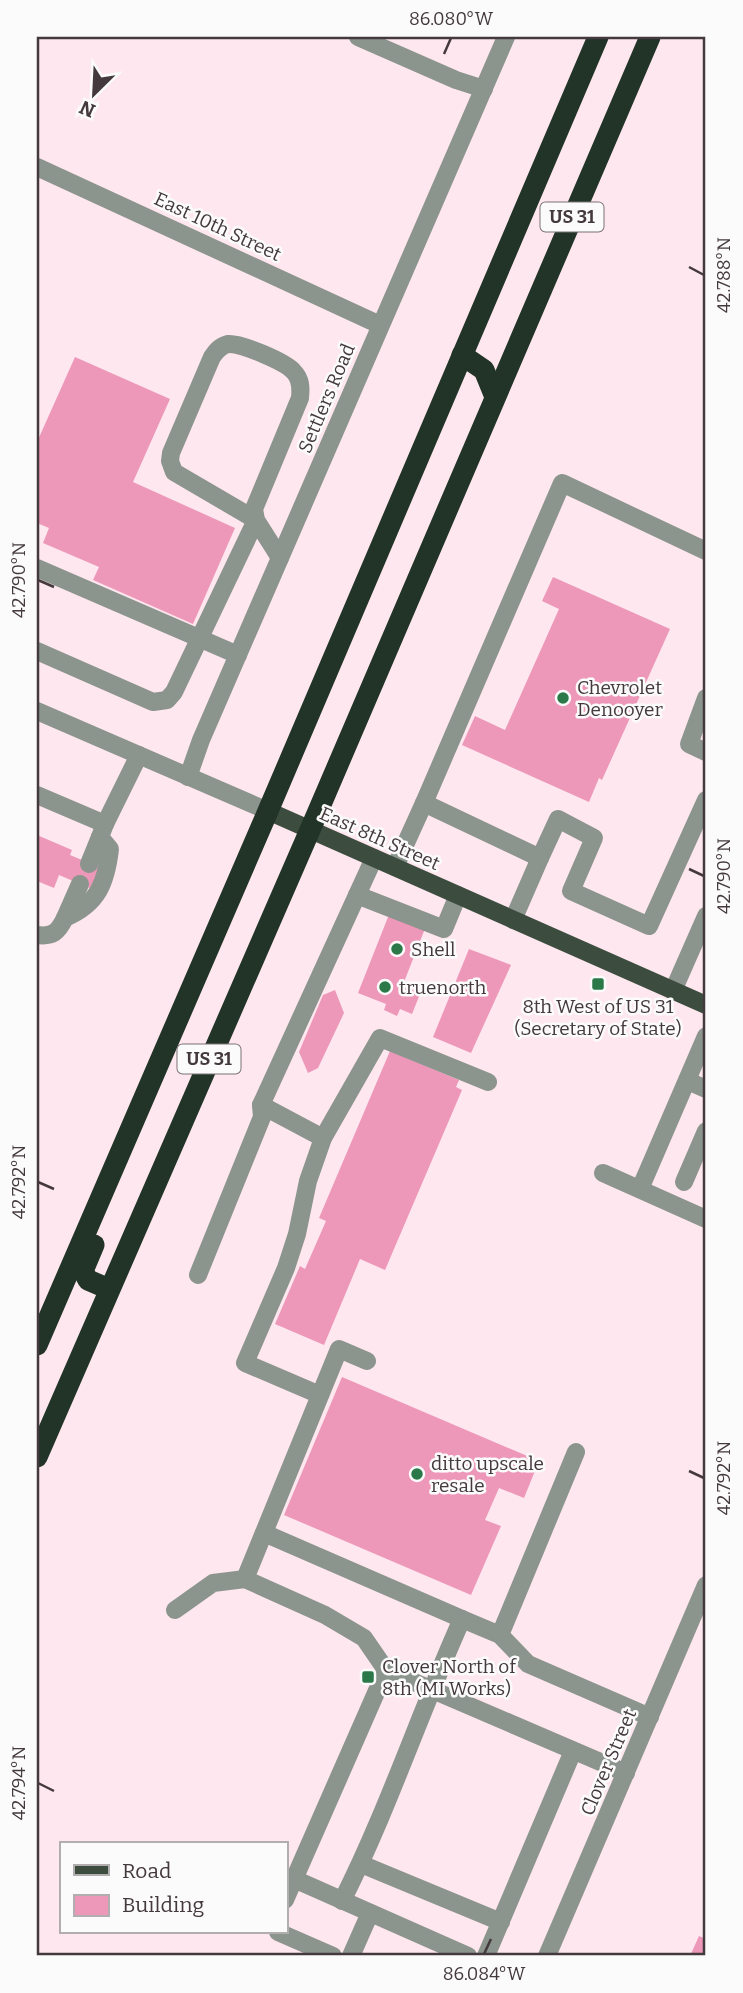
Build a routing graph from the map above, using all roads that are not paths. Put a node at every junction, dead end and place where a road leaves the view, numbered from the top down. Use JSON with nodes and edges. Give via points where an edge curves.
{"nodes":[{"id":1,"x":358,"y":37,"type":"edge"},
{"id":2,"x":506,"y":37,"type":"edge"},
{"id":3,"x":598,"y":37,"type":"edge"},
{"id":4,"x":650,"y":37,"type":"edge"},
{"id":5,"x":484,"y":89,"type":"junction"},
{"id":6,"x":37,"y":167,"type":"edge"},
{"id":7,"x":380,"y":325,"type":"junction"},
{"id":8,"x":462,"y":355,"type":"junction"},
{"id":9,"x":495,"y":397,"type":"junction"},
{"id":10,"x":256,"y":520,"type":"junction"},
{"id":11,"x":706,"y":551,"type":"edge"},
{"id":12,"x":280,"y":558,"type":"junction"},
{"id":13,"x":37,"y":568,"type":"edge"},
{"id":14,"x":201,"y":639,"type":"junction"},
{"id":15,"x":37,"y":651,"type":"edge"},
{"id":16,"x":238,"y":655,"type":"junction"},
{"id":17,"x":706,"y":698,"type":"edge"},
{"id":18,"x":37,"y":711,"type":"edge"},
{"id":19,"x":706,"y":752,"type":"edge"},
{"id":20,"x":139,"y":755,"type":"junction"},
{"id":21,"x":188,"y":777,"type":"junction"},
{"id":22,"x":37,"y":795,"type":"edge"},
{"id":23,"x":706,"y":800,"type":"edge"},
{"id":24,"x":424,"y":803,"type":"junction"},
{"id":25,"x":268,"y":811,"type":"junction"},
{"id":26,"x":310,"y":830,"type":"junction"},
{"id":27,"x":103,"y":831,"type":"junction"},
{"id":28,"x":374,"y":858,"type":"junction"},
{"id":29,"x":540,"y":858,"type":"junction"},
{"id":30,"x":89,"y":863,"type":"dead end"},
{"id":31,"x":395,"y":867,"type":"junction"},
{"id":32,"x":80,"y":884,"type":"dead end"},
{"id":33,"x":357,"y":895,"type":"junction"},
{"id":34,"x":458,"y":895,"type":"junction"},
{"id":35,"x":706,"y":916,"type":"edge"},
{"id":36,"x":65,"y":918,"type":"junction"},
{"id":37,"x":513,"y":920,"type":"junction"},
{"id":38,"x":37,"y":935,"type":"edge"},
{"id":39,"x":673,"y":991,"type":"junction"},
{"id":40,"x":706,"y":1005,"type":"edge"},
{"id":41,"x":706,"y":1037,"type":"edge"},
{"id":42,"x":163,"y":1052,"type":"junction"},
{"id":43,"x":688,"y":1081,"type":"junction"},
{"id":44,"x":488,"y":1082,"type":"dead end"},
{"id":45,"x":706,"y":1089,"type":"edge"},
{"id":46,"x":261,"y":1105,"type":"junction"},
{"id":47,"x":706,"y":1130,"type":"edge"},
{"id":48,"x":323,"y":1138,"type":"junction"},
{"id":49,"x":603,"y":1173,"type":"dead end"},
{"id":50,"x":684,"y":1182,"type":"dead end"},
{"id":51,"x":640,"y":1189,"type":"junction"},
{"id":52,"x":706,"y":1219,"type":"edge"},
{"id":53,"x":198,"y":1275,"type":"dead end"},
{"id":54,"x":109,"y":1289,"type":"junction"},
{"id":55,"x":37,"y":1345,"type":"edge"},
{"id":56,"x":367,"y":1361,"type":"dead end"},
{"id":57,"x":320,"y":1395,"type":"junction"},
{"id":58,"x":576,"y":1452,"type":"dead end"},
{"id":59,"x":37,"y":1457,"type":"edge"},
{"id":60,"x":264,"y":1533,"type":"junction"},
{"id":61,"x":245,"y":1579,"type":"junction"},
{"id":62,"x":706,"y":1585,"type":"edge"},
{"id":63,"x":176,"y":1610,"type":"dead end"},
{"id":64,"x":462,"y":1619,"type":"junction"},
{"id":65,"x":500,"y":1635,"type":"junction"},
{"id":66,"x":386,"y":1670,"type":"junction"},
{"id":67,"x":430,"y":1690,"type":"junction"},
{"id":68,"x":650,"y":1717,"type":"junction"},
{"id":69,"x":573,"y":1751,"type":"junction"},
{"id":70,"x":626,"y":1773,"type":"junction"},
{"id":71,"x":361,"y":1864,"type":"junction"},
{"id":72,"x":294,"y":1879,"type":"junction"},
{"id":73,"x":287,"y":1895,"type":"edge"},
{"id":74,"x":342,"y":1901,"type":"junction"},
{"id":75,"x":370,"y":1913,"type":"junction"},
{"id":76,"x":501,"y":1922,"type":"junction"},
{"id":77,"x":283,"y":1934,"type":"edge"},
{"id":78,"x":333,"y":1956,"type":"edge"},
{"id":79,"x":351,"y":1956,"type":"edge"},
{"id":80,"x":468,"y":1956,"type":"edge"},
{"id":81,"x":486,"y":1956,"type":"edge"},
{"id":82,"x":547,"y":1956,"type":"edge"}],
"edges":[{"from":1,"to":5,"type":"street"},
{"from":2,"to":5,"type":"street","name":"Settlers Road"},
{"from":3,"to":8,"type":"highway","number":"US 31"},
{"from":4,"to":9,"type":"highway","number":"US 31"},
{"from":5,"to":7,"type":"street","name":"Settlers Road"},
{"from":6,"to":7,"type":"street","name":"East 10th Street"},
{"from":7,"to":12,"type":"street","name":"Settlers Road"},
{"from":8,"to":9,"type":"highway","via":[[484,370]]},
{"from":8,"to":25,"type":"highway","number":"US 31"},
{"from":9,"to":26,"type":"highway","number":"US 31"},
{"from":10,"to":10,"type":"street","via":[[254,509],[301,389],[295,372],[285,364],[228,344],[212,358],[170,461],[174,472]]},
{"from":10,"to":12,"type":"street"},
{"from":10,"to":14,"type":"street"},
{"from":11,"to":24,"type":"street","via":[[562,483]]},
{"from":12,"to":16,"type":"street","name":"Settlers Road"},
{"from":13,"to":14,"type":"street"},
{"from":14,"to":15,"type":"street","via":[[173,692],[162,702]]},
{"from":14,"to":16,"type":"street"},
{"from":16,"to":21,"type":"street","name":"Settlers Road"},
{"from":17,"to":19,"type":"street","via":[[689,744]]},
{"from":18,"to":20,"type":"street","name":"East 8th Street"},
{"from":20,"to":21,"type":"street","name":"East 8th Street"},
{"from":20,"to":27,"type":"street"},
{"from":21,"to":25,"type":"street","name":"East 8th Street"},
{"from":22,"to":27,"type":"street"},
{"from":23,"to":29,"type":"street","via":[[649,926],[571,891],[594,838],[558,819]]},
{"from":24,"to":29,"type":"street"},
{"from":24,"to":31,"type":"street"},
{"from":25,"to":26,"type":"main road","name":"East 8th Street"},
{"from":25,"to":42,"type":"highway","number":"US 31"},
{"from":26,"to":28,"type":"main road","name":"East 8th Street"},
{"from":26,"to":54,"type":"highway","number":"US 31"},
{"from":27,"to":30,"type":"street"},
{"from":27,"to":36,"type":"street","via":[[110,849],[100,889],[82,911]]},
{"from":28,"to":31,"type":"main road","name":"East 8th Street"},
{"from":28,"to":33,"type":"street"},
{"from":29,"to":37,"type":"street"},
{"from":31,"to":34,"type":"main road","name":"East 8th Street"},
{"from":32,"to":36,"type":"street"},
{"from":33,"to":34,"type":"street","via":[[444,929]]},
{"from":33,"to":46,"type":"street"},
{"from":34,"to":37,"type":"main road","name":"East 8th Street"},
{"from":35,"to":39,"type":"street"},
{"from":36,"to":38,"type":"street","via":[[58,932]]},
{"from":37,"to":39,"type":"main road","name":"East 8th Street"},
{"from":39,"to":40,"type":"main road","name":"East 8th Street"},
{"from":41,"to":43,"type":"street"},
{"from":42,"to":54,"type":"highway","via":[[156,1101],[83,1271],[88,1280]]},
{"from":42,"to":55,"type":"highway","number":"US 31"},
{"from":43,"to":45,"type":"street"},
{"from":43,"to":51,"type":"street"},
{"from":44,"to":48,"type":"street","via":[[380,1038]]},
{"from":46,"to":48,"type":"street"},
{"from":46,"to":53,"type":"street","via":[[262,1117]]},
{"from":47,"to":50,"type":"street"},
{"from":48,"to":57,"type":"street","via":[[286,1268],[245,1363]]},
{"from":49,"to":51,"type":"street"},
{"from":51,"to":52,"type":"street"},
{"from":54,"to":59,"type":"highway","number":"US 31"},
{"from":56,"to":57,"type":"street","via":[[339,1349]]},
{"from":57,"to":60,"type":"street"},
{"from":58,"to":65,"type":"street"},
{"from":60,"to":61,"type":"street"},
{"from":60,"to":64,"type":"street"},
{"from":61,"to":63,"type":"street","via":[[213,1583]]},
{"from":61,"to":66,"type":"street","via":[[364,1637]]},
{"from":62,"to":68,"type":"street","name":"Clover Street"},
{"from":64,"to":65,"type":"street"},
{"from":64,"to":67,"type":"street"},
{"from":65,"to":68,"type":"street","via":[[528,1664]]},
{"from":66,"to":67,"type":"street"},
{"from":66,"to":72,"type":"street"},
{"from":67,"to":69,"type":"street"},
{"from":67,"to":71,"type":"street"},
{"from":68,"to":70,"type":"street","name":"Clover Street"},
{"from":69,"to":70,"type":"street"},
{"from":69,"to":76,"type":"street"},
{"from":70,"to":82,"type":"street","name":"Clover Street"},
{"from":71,"to":74,"type":"street"},
{"from":71,"to":76,"type":"street"},
{"from":72,"to":73,"type":"street"},
{"from":72,"to":74,"type":"street"},
{"from":74,"to":75,"type":"street"},
{"from":75,"to":79,"type":"street"},
{"from":75,"to":80,"type":"street"},
{"from":76,"to":81,"type":"street"},
{"from":77,"to":78,"type":"street"}]}
